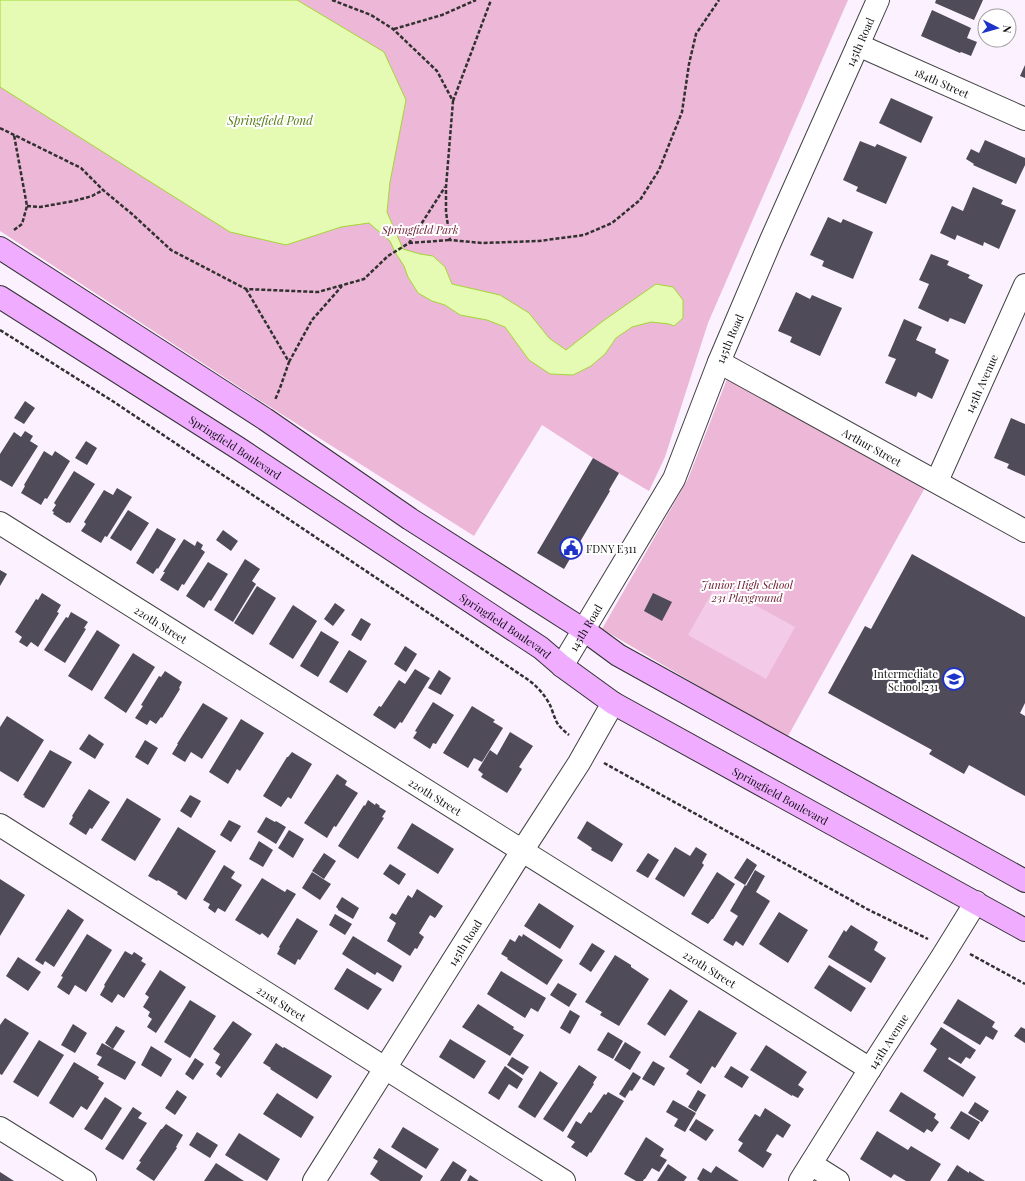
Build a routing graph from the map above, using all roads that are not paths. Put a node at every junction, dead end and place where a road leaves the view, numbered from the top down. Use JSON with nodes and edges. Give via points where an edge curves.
{"nodes":[{"id":1,"x":878,"y":0,"type":"edge"},
{"id":2,"x":858,"y":45,"type":"junction"},
{"id":3,"x":1025,"y":119,"type":"edge"},
{"id":4,"x":6,"y":240,"type":"edge"},
{"id":5,"x":1025,"y":285,"type":"edge"},
{"id":6,"x":0,"y":297,"type":"edge"},
{"id":7,"x":719,"y":362,"type":"junction"},
{"id":8,"x":936,"y":481,"type":"junction"},
{"id":9,"x":0,"y":523,"type":"edge"},
{"id":10,"x":1025,"y":531,"type":"edge"},
{"id":11,"x":584,"y":630,"type":"junction"},
{"id":12,"x":562,"y":666,"type":"junction"},
{"id":13,"x":613,"y":703,"type":"junction"},
{"id":14,"x":0,"y":825,"type":"edge"},
{"id":15,"x":522,"y":851,"type":"junction"},
{"id":16,"x":1025,"y":881,"type":"edge"},
{"id":17,"x":976,"y":902,"type":"junction"},
{"id":18,"x":1025,"y":930,"type":"edge"},
{"id":19,"x":385,"y":1068,"type":"junction"},
{"id":20,"x":870,"y":1069,"type":"junction"},
{"id":21,"x":0,"y":1128,"type":"edge"},
{"id":22,"x":806,"y":1172,"type":"edge"},
{"id":23,"x":85,"y":1181,"type":"edge"},
{"id":24,"x":314,"y":1181,"type":"edge"},
{"id":25,"x":564,"y":1181,"type":"edge"},
{"id":26,"x":838,"y":1181,"type":"edge"}],
"edges":[{"from":1,"to":2,"type":"street","name":"145th Road"},
{"from":2,"to":3,"type":"street","name":"184th Street"},
{"from":2,"to":7,"type":"street","name":"145th Road"},
{"from":4,"to":11,"type":"street","via":[[410,519]]},
{"from":5,"to":8,"type":"street","name":"145th Avenue"},
{"from":6,"to":12,"type":"street","name":"Springfield Boulevard","via":[[238,448],[540,648]]},
{"from":7,"to":8,"type":"street","name":"Arthur Street"},
{"from":7,"to":11,"type":"street","name":"145th Road","via":[[674,479]]},
{"from":8,"to":10,"type":"street","name":"Arthur Street"},
{"from":9,"to":15,"type":"street","name":"220th Street"},
{"from":11,"to":12,"type":"street","name":"145th Road"},
{"from":11,"to":16,"type":"street","via":[[618,655]]},
{"from":12,"to":13,"type":"street","name":"Springfield Boulevard"},
{"from":13,"to":15,"type":"street","name":"145th Road","via":[[579,763]]},
{"from":13,"to":17,"type":"street","name":"Springfield Boulevard"},
{"from":14,"to":19,"type":"street","name":"221st Street"},
{"from":15,"to":19,"type":"street","name":"145th Road"},
{"from":15,"to":20,"type":"street","name":"220th Street"},
{"from":17,"to":18,"type":"street","name":"Springfield Boulevard"},
{"from":17,"to":20,"type":"street","name":"145th Avenue"},
{"from":19,"to":24,"type":"street","name":"145th Road"},
{"from":19,"to":25,"type":"street","name":"221st Street"},
{"from":20,"to":22,"type":"street","name":"145th Avenue"},
{"from":21,"to":23,"type":"street"},
{"from":22,"to":26,"type":"street"}]}
